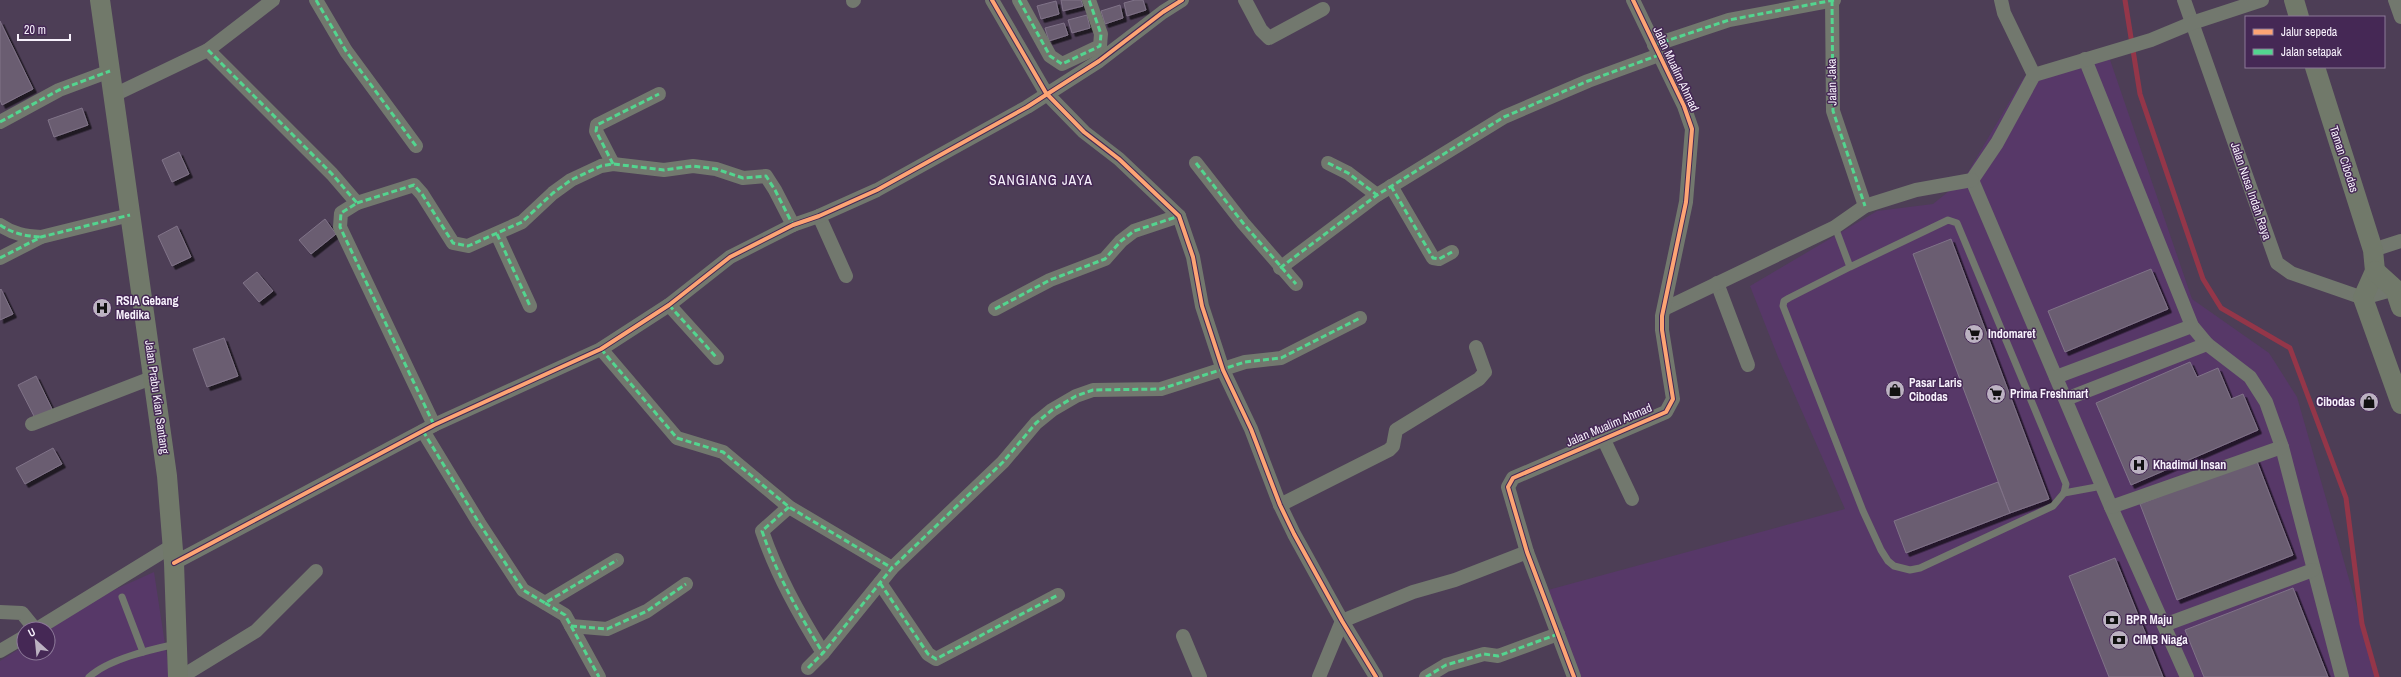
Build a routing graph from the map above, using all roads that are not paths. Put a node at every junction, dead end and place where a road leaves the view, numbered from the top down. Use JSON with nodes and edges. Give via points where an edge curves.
{"nodes":[{"id":1,"x":100,"y":0,"type":"edge"},
{"id":2,"x":273,"y":0,"type":"edge"},
{"id":3,"x":316,"y":0,"type":"edge"},
{"id":4,"x":992,"y":0,"type":"edge"},
{"id":5,"x":1019,"y":0,"type":"edge"},
{"id":6,"x":1089,"y":0,"type":"edge"},
{"id":7,"x":1182,"y":0,"type":"edge"},
{"id":8,"x":1245,"y":0,"type":"edge"},
{"id":9,"x":1633,"y":0,"type":"edge"},
{"id":10,"x":1833,"y":0,"type":"edge"},
{"id":11,"x":2002,"y":0,"type":"edge"},
{"id":12,"x":2184,"y":0,"type":"edge"},
{"id":13,"x":2262,"y":0,"type":"edge"},
{"id":14,"x":2294,"y":0,"type":"edge"},
{"id":15,"x":2395,"y":0,"type":"edge"},
{"id":16,"x":1323,"y":9,"type":"dead end"},
{"id":17,"x":2299,"y":16,"type":"edge"},
{"id":18,"x":2401,"y":17,"type":"edge"},
{"id":19,"x":2192,"y":23,"type":"junction"},
{"id":20,"x":208,"y":50,"type":"junction"},
{"id":21,"x":1657,"y":50,"type":"junction"},
{"id":22,"x":2085,"y":59,"type":"junction"},
{"id":23,"x":2315,"y":68,"type":"edge"},
{"id":24,"x":110,"y":71,"type":"junction"},
{"id":25,"x":2034,"y":75,"type":"junction"},
{"id":26,"x":1046,"y":93,"type":"junction"},
{"id":27,"x":660,"y":94,"type":"dead end"},
{"id":28,"x":114,"y":95,"type":"junction"},
{"id":29,"x":0,"y":122,"type":"edge"},
{"id":30,"x":416,"y":146,"type":"dead end"},
{"id":31,"x":1328,"y":163,"type":"dead end"},
{"id":32,"x":613,"y":164,"type":"junction"},
{"id":33,"x":1196,"y":164,"type":"dead end"},
{"id":34,"x":1972,"y":180,"type":"junction"},
{"id":35,"x":1391,"y":186,"type":"junction"},
{"id":36,"x":1377,"y":195,"type":"junction"},
{"id":37,"x":357,"y":203,"type":"junction"},
{"id":38,"x":1865,"y":206,"type":"junction"},
{"id":39,"x":130,"y":215,"type":"junction"},
{"id":40,"x":819,"y":216,"type":"junction"},
{"id":41,"x":1179,"y":216,"type":"junction"},
{"id":42,"x":793,"y":225,"type":"junction"},
{"id":43,"x":0,"y":226,"type":"edge"},
{"id":44,"x":1835,"y":227,"type":"junction"},
{"id":45,"x":497,"y":234,"type":"junction"},
{"id":46,"x":41,"y":237,"type":"junction"},
{"id":47,"x":2401,"y":241,"type":"edge"},
{"id":48,"x":2373,"y":250,"type":"junction"},
{"id":49,"x":1452,"y":252,"type":"dead end"},
{"id":50,"x":0,"y":258,"type":"edge"},
{"id":51,"x":1850,"y":267,"type":"junction"},
{"id":52,"x":1280,"y":268,"type":"junction"},
{"id":53,"x":2375,"y":271,"type":"junction"},
{"id":54,"x":846,"y":276,"type":"dead end"},
{"id":55,"x":1717,"y":283,"type":"junction"},
{"id":56,"x":1296,"y":284,"type":"dead end"},
{"id":57,"x":2364,"y":298,"type":"junction"},
{"id":58,"x":2398,"y":298,"type":"edge"},
{"id":59,"x":669,"y":305,"type":"junction"},
{"id":60,"x":530,"y":306,"type":"dead end"},
{"id":61,"x":995,"y":309,"type":"dead end"},
{"id":62,"x":1664,"y":309,"type":"junction"},
{"id":63,"x":1360,"y":318,"type":"dead end"},
{"id":64,"x":2192,"y":326,"type":"junction"},
{"id":65,"x":2207,"y":344,"type":"junction"},
{"id":66,"x":1476,"y":347,"type":"dead end"},
{"id":67,"x":601,"y":349,"type":"junction"},
{"id":68,"x":717,"y":358,"type":"dead end"},
{"id":69,"x":1748,"y":365,"type":"dead end"},
{"id":70,"x":1223,"y":370,"type":"junction"},
{"id":71,"x":154,"y":377,"type":"junction"},
{"id":72,"x":2056,"y":377,"type":"junction"},
{"id":73,"x":2066,"y":399,"type":"junction"},
{"id":74,"x":2401,"y":404,"type":"edge"},
{"id":75,"x":32,"y":424,"type":"dead end"},
{"id":76,"x":428,"y":428,"type":"junction"},
{"id":77,"x":1603,"y":438,"type":"junction"},
{"id":78,"x":2282,"y":447,"type":"junction"},
{"id":79,"x":2102,"y":486,"type":"junction"},
{"id":80,"x":2064,"y":493,"type":"junction"},
{"id":81,"x":1632,"y":499,"type":"dead end"},
{"id":82,"x":1280,"y":505,"type":"junction"},
{"id":83,"x":789,"y":507,"type":"junction"},
{"id":84,"x":2112,"y":507,"type":"junction"},
{"id":85,"x":1527,"y":552,"type":"junction"},
{"id":86,"x":173,"y":555,"type":"junction"},
{"id":87,"x":617,"y":560,"type":"dead end"},
{"id":88,"x":892,"y":568,"type":"junction"},
{"id":89,"x":2313,"y":570,"type":"junction"},
{"id":90,"x":316,"y":571,"type":"dead end"},
{"id":91,"x":880,"y":583,"type":"junction"},
{"id":92,"x":686,"y":584,"type":"dead end"},
{"id":93,"x":1058,"y":595,"type":"dead end"},
{"id":94,"x":122,"y":597,"type":"dead end"},
{"id":95,"x":544,"y":603,"type":"junction"},
{"id":96,"x":0,"y":612,"type":"edge"},
{"id":97,"x":29,"y":621,"type":"edge"},
{"id":98,"x":51,"y":621,"type":"edge"},
{"id":99,"x":1342,"y":621,"type":"junction"},
{"id":100,"x":2164,"y":625,"type":"junction"},
{"id":101,"x":571,"y":626,"type":"junction"},
{"id":102,"x":1558,"y":634,"type":"junction"},
{"id":103,"x":1183,"y":636,"type":"dead end"},
{"id":104,"x":16,"y":642,"type":"edge"},
{"id":105,"x":178,"y":643,"type":"junction"},
{"id":106,"x":0,"y":651,"type":"edge"},
{"id":107,"x":143,"y":652,"type":"junction"},
{"id":108,"x":823,"y":653,"type":"junction"},
{"id":109,"x":808,"y":668,"type":"dead end"},
{"id":110,"x":89,"y":677,"type":"edge"},
{"id":111,"x":180,"y":677,"type":"edge"},
{"id":112,"x":599,"y":677,"type":"edge"},
{"id":113,"x":1200,"y":677,"type":"edge"},
{"id":114,"x":1319,"y":677,"type":"edge"},
{"id":115,"x":1376,"y":677,"type":"edge"},
{"id":116,"x":1426,"y":677,"type":"edge"},
{"id":117,"x":1574,"y":677,"type":"edge"},
{"id":118,"x":2187,"y":677,"type":"edge"},
{"id":119,"x":2342,"y":677,"type":"edge"}],
"edges":[{"from":1,"to":24,"type":"main road","name":"Jalan Prabu Kian Santang"},
{"from":2,"to":20,"type":"street"},
{"from":3,"to":30,"type":"street","via":[[346,51]]},
{"from":4,"to":26,"type":"street"},
{"from":5,"to":6,"type":"street","via":[[1050,56],[1062,64],[1100,46],[1101,34]]},
{"from":7,"to":26,"type":"street","via":[[1099,61]]},
{"from":8,"to":16,"type":"street","via":[[1261,30],[1269,38]]},
{"from":9,"to":21,"type":"street","name":"Jalan Mualim Ahmad"},
{"from":10,"to":21,"type":"street","via":[[1729,20]]},
{"from":10,"to":38,"type":"street","name":"Jalan Jaka","via":[[1833,111]]},
{"from":11,"to":25,"type":"street","via":[[2004,13]]},
{"from":12,"to":19,"type":"street","name":"Jalan Nusa Indah Raya"},
{"from":13,"to":19,"type":"street"},
{"from":14,"to":17,"type":"main road"},
{"from":15,"to":18,"type":"street"},
{"from":19,"to":22,"type":"street","via":[[2151,40]]},
{"from":19,"to":57,"type":"street","name":"Jalan Nusa Indah Raya","via":[[2277,263],[2291,273]]},
{"from":20,"to":28,"type":"street"},
{"from":20,"to":37,"type":"street","via":[[326,168]]},
{"from":21,"to":35,"type":"street","via":[[1504,117]]},
{"from":21,"to":62,"type":"street","name":"Jalan Mualim Ahmad","via":[[1692,129],[1686,202]]},
{"from":22,"to":25,"type":"street"},
{"from":22,"to":64,"type":"street"},
{"from":23,"to":48,"type":"main road","name":"Taman Cibodas"},
{"from":24,"to":28,"type":"main road","name":"Jalan Prabu Kian Santang"},
{"from":24,"to":29,"type":"street","via":[[60,90]]},
{"from":25,"to":34,"type":"street","via":[[1997,143]]},
{"from":26,"to":40,"type":"street","via":[[1028,107],[903,176]]},
{"from":26,"to":41,"type":"street","via":[[1084,132],[1150,187]]},
{"from":27,"to":32,"type":"street","via":[[598,125],[596,131]]},
{"from":28,"to":39,"type":"main road","name":"Jalan Prabu Kian Santang"},
{"from":31,"to":36,"type":"street","via":[[1348,173]]},
{"from":32,"to":42,"type":"street","via":[[664,170],[693,166],[716,169],[743,178],[763,175],[769,179]]},
{"from":32,"to":45,"type":"street","via":[[601,166],[571,180],[549,196],[522,222]]},
{"from":33,"to":52,"type":"street"},
{"from":34,"to":38,"type":"street","via":[[1916,190]]},
{"from":34,"to":72,"type":"street"},
{"from":35,"to":36,"type":"street"},
{"from":35,"to":49,"type":"street","via":[[1433,258],[1439,259]]},
{"from":36,"to":52,"type":"street"},
{"from":37,"to":45,"type":"street","via":[[412,185],[422,194],[453,243],[468,246]]},
{"from":37,"to":76,"type":"street","via":[[341,213],[340,227]]},
{"from":38,"to":44,"type":"street"},
{"from":39,"to":46,"type":"street"},
{"from":39,"to":71,"type":"main road","name":"Jalan Prabu Kian Santang"},
{"from":40,"to":42,"type":"street"},
{"from":40,"to":54,"type":"street"},
{"from":41,"to":61,"type":"street","via":[[1134,231],[1105,259],[1050,280]]},
{"from":41,"to":70,"type":"street","via":[[1193,257],[1202,306]]},
{"from":42,"to":59,"type":"street","via":[[730,257]]},
{"from":43,"to":46,"type":"street","via":[[18,234]]},
{"from":44,"to":51,"type":"lane"},
{"from":44,"to":55,"type":"street"},
{"from":45,"to":60,"type":"street"},
{"from":46,"to":50,"type":"street"},
{"from":47,"to":48,"type":"street"},
{"from":48,"to":53,"type":"main road","name":"Taman Cibodas"},
{"from":51,"to":80,"type":"lane","via":[[1948,220],[1956,221],[2066,484]]},
{"from":51,"to":80,"type":"lane","via":[[1789,298],[1784,301],[1783,306],[1863,511],[1888,561],[1902,569],[1920,568],[2053,506]]},
{"from":52,"to":56,"type":"street"},
{"from":53,"to":57,"type":"main road"},
{"from":53,"to":58,"type":"main road"},
{"from":55,"to":62,"type":"street"},
{"from":55,"to":69,"type":"street"},
{"from":57,"to":58,"type":"street"},
{"from":57,"to":74,"type":"main road"},
{"from":59,"to":67,"type":"street"},
{"from":59,"to":68,"type":"street"},
{"from":62,"to":77,"type":"street","name":"Jalan Mualim Ahmad","via":[[1662,330],[1673,399],[1670,406],[1666,412]]},
{"from":63,"to":70,"type":"street","via":[[1281,358],[1253,360]]},
{"from":64,"to":65,"type":"street"},
{"from":64,"to":72,"type":"street"},
{"from":65,"to":73,"type":"street"},
{"from":65,"to":78,"type":"street","via":[[2250,377],[2266,402]]},
{"from":66,"to":82,"type":"street","via":[[1485,367],[1482,377],[1396,430],[1393,446],[1389,450]]},
{"from":67,"to":76,"type":"street"},
{"from":67,"to":83,"type":"street","via":[[677,438],[723,452]]},
{"from":70,"to":82,"type":"street","via":[[1251,429]]},
{"from":70,"to":88,"type":"street","via":[[1161,389],[1093,390],[1076,396],[1036,423],[1003,462]]},
{"from":71,"to":75,"type":"street"},
{"from":71,"to":86,"type":"main road","name":"Jalan Prabu Kian Santang","via":[[167,476]]},
{"from":72,"to":73,"type":"street"},
{"from":73,"to":79,"type":"street"},
{"from":76,"to":86,"type":"street","via":[[262,515]]},
{"from":76,"to":95,"type":"street","via":[[479,523],[523,590]]},
{"from":77,"to":81,"type":"street"},
{"from":77,"to":85,"type":"street","name":"Jalan Mualim Ahmad","via":[[1513,478],[1509,483],[1510,498]]},
{"from":78,"to":84,"type":"street"},
{"from":78,"to":89,"type":"street"},
{"from":79,"to":80,"type":"lane"},
{"from":79,"to":84,"type":"street"},
{"from":82,"to":99,"type":"street"},
{"from":83,"to":88,"type":"street"},
{"from":83,"to":108,"type":"street","via":[[762,531],[797,611]]},
{"from":84,"to":100,"type":"street"},
{"from":85,"to":99,"type":"street","via":[[1455,580],[1413,592]]},
{"from":85,"to":102,"type":"street","name":"Jalan Mualim Ahmad"},
{"from":86,"to":98,"type":"street"},
{"from":86,"to":105,"type":"main road","name":"Jalan Prabu Kian Santang"},
{"from":87,"to":95,"type":"street"},
{"from":88,"to":91,"type":"street"},
{"from":89,"to":100,"type":"street"},
{"from":89,"to":119,"type":"street"},
{"from":90,"to":111,"type":"street","via":[[256,631]]},
{"from":91,"to":93,"type":"street","via":[[928,654],[936,659]]},
{"from":91,"to":108,"type":"street"},
{"from":92,"to":101,"type":"street","via":[[647,611],[607,629]]},
{"from":94,"to":107,"type":"lane"},
{"from":95,"to":101,"type":"street","via":[[565,615]]},
{"from":96,"to":97,"type":"street","via":[[22,613]]},
{"from":99,"to":114,"type":"street"},
{"from":99,"to":115,"type":"street"},
{"from":100,"to":118,"type":"street"},
{"from":101,"to":112,"type":"street"},
{"from":102,"to":116,"type":"street","via":[[1498,656],[1484,654],[1446,665]]},
{"from":102,"to":117,"type":"street","name":"Jalan Mualim Ahmad"},
{"from":103,"to":113,"type":"street"},
{"from":104,"to":106,"type":"street"},
{"from":105,"to":107,"type":"lane"},
{"from":105,"to":111,"type":"main road","name":"Jalan Prabu Kian Santang"},
{"from":107,"to":110,"type":"lane","via":[[100,669]]},
{"from":108,"to":109,"type":"street"}]}
